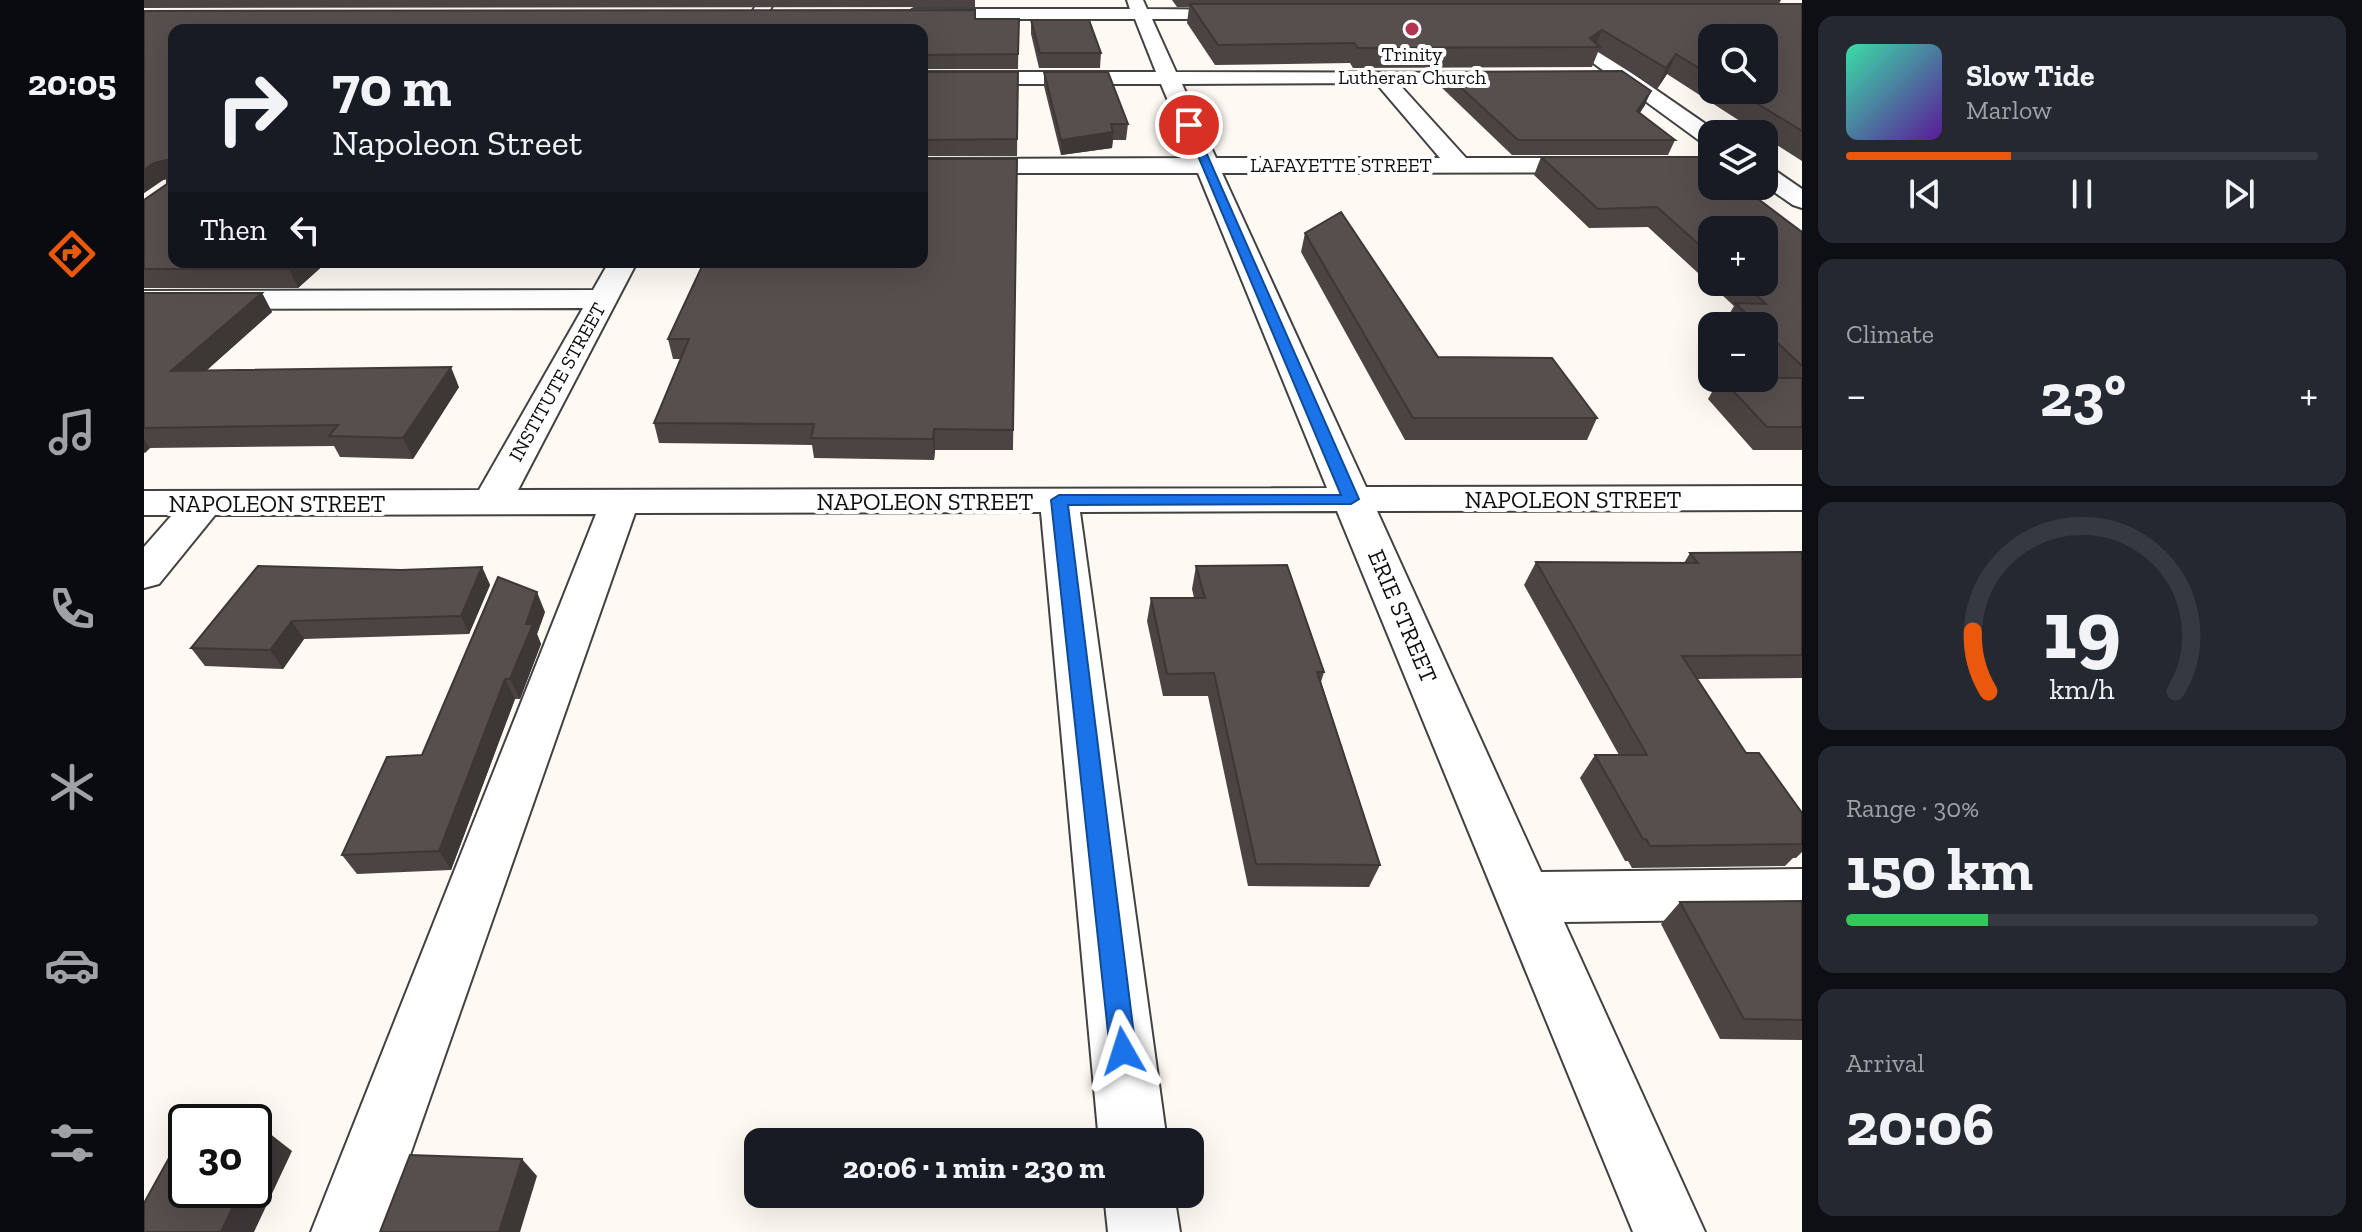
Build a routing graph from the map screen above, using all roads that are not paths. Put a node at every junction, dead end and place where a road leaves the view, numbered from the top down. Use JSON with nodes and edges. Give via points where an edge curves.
{"nodes":[{"id":1,"x":1138,"y":7,"type":"edge"},
{"id":2,"x":1512,"y":7,"type":"edge"},
{"id":3,"x":756,"y":14,"type":"edge"},
{"id":4,"x":783,"y":14,"type":"edge"},
{"id":5,"x":894,"y":14,"type":"edge"},
{"id":6,"x":1228,"y":14,"type":"junction"},
{"id":7,"x":1271,"y":14,"type":"edge"},
{"id":8,"x":1536,"y":15,"type":"junction"},
{"id":9,"x":1571,"y":15,"type":"edge"},
{"id":10,"x":1245,"y":37,"type":"edge"},
{"id":11,"x":1590,"y":76,"type":"edge"},
{"id":12,"x":1621,"y":76,"type":"junction"},
{"id":13,"x":1516,"y":77,"type":"edge"},
{"id":14,"x":928,"y":78,"type":"edge"},
{"id":15,"x":1169,"y":78,"type":"junction"},
{"id":16,"x":1382,"y":78,"type":"junction"},
{"id":17,"x":1698,"y":129,"type":"edge"},
{"id":18,"x":1459,"y":165,"type":"junction"},
{"id":19,"x":1698,"y":165,"type":"edge"},
{"id":20,"x":928,"y":166,"type":"edge"},
{"id":21,"x":1207,"y":166,"type":"junction"},
{"id":22,"x":1778,"y":175,"type":"edge"},
{"id":23,"x":1802,"y":200,"type":"edge"},
{"id":24,"x":620,"y":268,"type":"edge"},
{"id":25,"x":603,"y":299,"type":"junction"},
{"id":26,"x":144,"y":300,"type":"edge"},
{"id":27,"x":1787,"y":498,"type":"edge"},
{"id":28,"x":1351,"y":499,"type":"junction"},
{"id":29,"x":1059,"y":500,"type":"junction"},
{"id":30,"x":492,"y":502,"type":"junction"},
{"id":31,"x":620,"y":502,"type":"junction"},
{"id":32,"x":144,"y":503,"type":"edge"},
{"id":33,"x":204,"y":503,"type":"junction"},
{"id":34,"x":1802,"y":532,"type":"edge"},
{"id":35,"x":144,"y":574,"type":"edge"},
{"id":36,"x":1802,"y":894,"type":"edge"},
{"id":37,"x":1524,"y":897,"type":"junction"},
{"id":38,"x":1131,"y":1128,"type":"edge"},
{"id":39,"x":1141,"y":1208,"type":"edge"},
{"id":40,"x":347,"y":1232,"type":"edge"},
{"id":41,"x":1144,"y":1232,"type":"edge"},
{"id":42,"x":1669,"y":1232,"type":"edge"}],
"edges":[{"from":1,"to":5,"type":"street"},
{"from":1,"to":6,"type":"street"},
{"from":1,"to":15,"type":"street","name":"ERIE STREET"},
{"from":2,"to":8,"type":"street"},
{"from":3,"to":4,"type":"street"},
{"from":6,"to":7,"type":"street"},
{"from":6,"to":10,"type":"street"},
{"from":8,"to":9,"type":"street"},
{"from":8,"to":12,"type":"street"},
{"from":11,"to":12,"type":"street"},
{"from":12,"to":17,"type":"street"},
{"from":13,"to":16,"type":"street"},
{"from":14,"to":15,"type":"street"},
{"from":15,"to":16,"type":"street","via":[[1258,71]]},
{"from":15,"to":21,"type":"street","name":"ERIE STREET"},
{"from":16,"to":18,"type":"street"},
{"from":18,"to":19,"type":"street","name":"LAFAYETTE STREET"},
{"from":18,"to":21,"type":"street","name":"LAFAYETTE STREET"},
{"from":20,"to":21,"type":"street","name":"LAFAYETTE STREET"},
{"from":21,"to":28,"type":"street","name":"ERIE STREET"},
{"from":22,"to":23,"type":"street"},
{"from":24,"to":25,"type":"street","name":"INSTITUTE STREET"},
{"from":25,"to":26,"type":"street"},
{"from":25,"to":30,"type":"street","name":"INSTITUTE STREET"},
{"from":27,"to":28,"type":"street","name":"NAPOLEON STREET"},
{"from":27,"to":34,"type":"street"},
{"from":28,"to":29,"type":"street","name":"NAPOLEON STREET"},
{"from":28,"to":37,"type":"street","name":"ERIE STREET"},
{"from":29,"to":31,"type":"street","name":"NAPOLEON STREET"},
{"from":29,"to":38,"type":"street"},
{"from":30,"to":31,"type":"street","name":"NAPOLEON STREET"},
{"from":30,"to":33,"type":"street","name":"NAPOLEON STREET"},
{"from":31,"to":40,"type":"street"},
{"from":32,"to":33,"type":"street","name":"NAPOLEON STREET"},
{"from":33,"to":35,"type":"street"},
{"from":36,"to":37,"type":"street"},
{"from":37,"to":42,"type":"street","name":"ERIE STREET"},
{"from":39,"to":41,"type":"street"}]}
